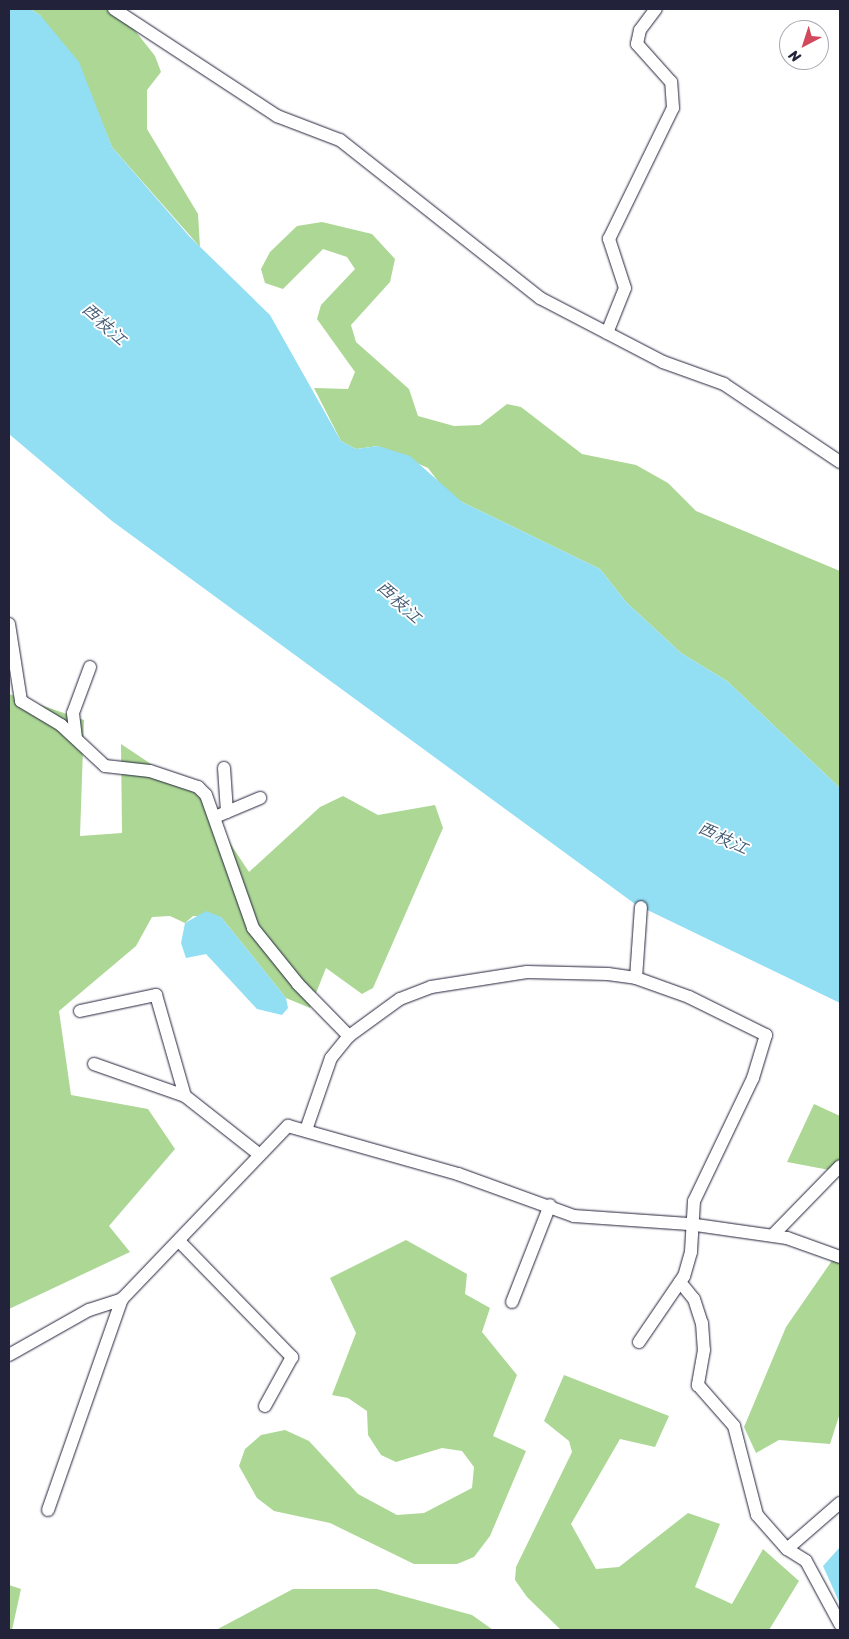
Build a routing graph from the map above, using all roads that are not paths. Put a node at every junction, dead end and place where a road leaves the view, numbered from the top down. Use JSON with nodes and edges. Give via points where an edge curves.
{"nodes":[{"id":1,"x":114,"y":9,"type":"edge"},
{"id":2,"x":656,"y":9,"type":"edge"},
{"id":3,"x":607,"y":333,"type":"junction"},
{"id":4,"x":840,"y":462,"type":"edge"},
{"id":5,"x":9,"y":624,"type":"edge"},
{"id":6,"x":90,"y":666,"type":"dead end"},
{"id":7,"x":76,"y":738,"type":"junction"},
{"id":8,"x":224,"y":768,"type":"dead end"},
{"id":9,"x":260,"y":798,"type":"dead end"},
{"id":10,"x":227,"y":812,"type":"junction"},
{"id":11,"x":215,"y":818,"type":"junction"},
{"id":12,"x":641,"y":907,"type":"dead end"},
{"id":13,"x":636,"y":978,"type":"junction"},
{"id":14,"x":80,"y":1011,"type":"dead end"},
{"id":15,"x":349,"y":1036,"type":"junction"},
{"id":16,"x":94,"y":1064,"type":"dead end"},
{"id":17,"x":185,"y":1096,"type":"junction"},
{"id":18,"x":306,"y":1130,"type":"junction"},
{"id":19,"x":260,"y":1155,"type":"junction"},
{"id":20,"x":840,"y":1166,"type":"edge"},
{"id":21,"x":550,"y":1205,"type":"junction"},
{"id":22,"x":689,"y":1224,"type":"junction"},
{"id":23,"x":773,"y":1236,"type":"junction"},
{"id":24,"x":180,"y":1242,"type":"junction"},
{"id":25,"x":840,"y":1257,"type":"edge"},
{"id":26,"x":680,"y":1282,"type":"junction"},
{"id":27,"x":122,"y":1299,"type":"junction"},
{"id":28,"x":512,"y":1302,"type":"dead end"},
{"id":29,"x":639,"y":1342,"type":"dead end"},
{"id":30,"x":9,"y":1355,"type":"edge"},
{"id":31,"x":265,"y":1406,"type":"dead end"},
{"id":32,"x":840,"y":1503,"type":"edge"},
{"id":33,"x":48,"y":1510,"type":"dead end"},
{"id":34,"x":787,"y":1549,"type":"junction"},
{"id":35,"x":840,"y":1624,"type":"edge"}],
"edges":[{"from":1,"to":3,"type":"street","via":[[278,116],[340,140],[540,298]]},
{"from":2,"to":3,"type":"street","via":[[640,30],[637,44],[671,82],[673,108],[609,240],[625,288]]},
{"from":3,"to":4,"type":"street","via":[[663,362],[724,384]]},
{"from":5,"to":7,"type":"street","via":[[21,701]]},
{"from":6,"to":7,"type":"street","via":[[73,713]]},
{"from":7,"to":11,"type":"street","via":[[105,766],[150,771],[198,788],[212,805]]},
{"from":8,"to":10,"type":"street"},
{"from":9,"to":10,"type":"street"},
{"from":10,"to":11,"type":"street"},
{"from":11,"to":15,"type":"street","via":[[253,928],[298,984]]},
{"from":12,"to":13,"type":"street"},
{"from":13,"to":15,"type":"street","via":[[527,972],[431,987],[400,999]]},
{"from":13,"to":22,"type":"street","via":[[689,997],[766,1035],[753,1078],[694,1201]]},
{"from":14,"to":17,"type":"street","via":[[156,996]]},
{"from":15,"to":18,"type":"street","via":[[331,1058]]},
{"from":16,"to":17,"type":"street"},
{"from":17,"to":19,"type":"street"},
{"from":18,"to":19,"type":"street","via":[[288,1126]]},
{"from":18,"to":21,"type":"street"},
{"from":19,"to":24,"type":"street"},
{"from":20,"to":23,"type":"street"},
{"from":21,"to":22,"type":"street","via":[[574,1216]]},
{"from":21,"to":28,"type":"street"},
{"from":22,"to":23,"type":"street"},
{"from":22,"to":26,"type":"street","via":[[691,1252]]},
{"from":23,"to":25,"type":"street"},
{"from":24,"to":27,"type":"street"},
{"from":24,"to":31,"type":"street","via":[[292,1357]]},
{"from":26,"to":29,"type":"street"},
{"from":26,"to":34,"type":"street","via":[[694,1300],[702,1323],[704,1350],[698,1385],[734,1426],[757,1515]]},
{"from":27,"to":30,"type":"street","via":[[89,1310]]},
{"from":27,"to":33,"type":"street"},
{"from":32,"to":34,"type":"street"},
{"from":34,"to":35,"type":"street","via":[[806,1561]]}]}
